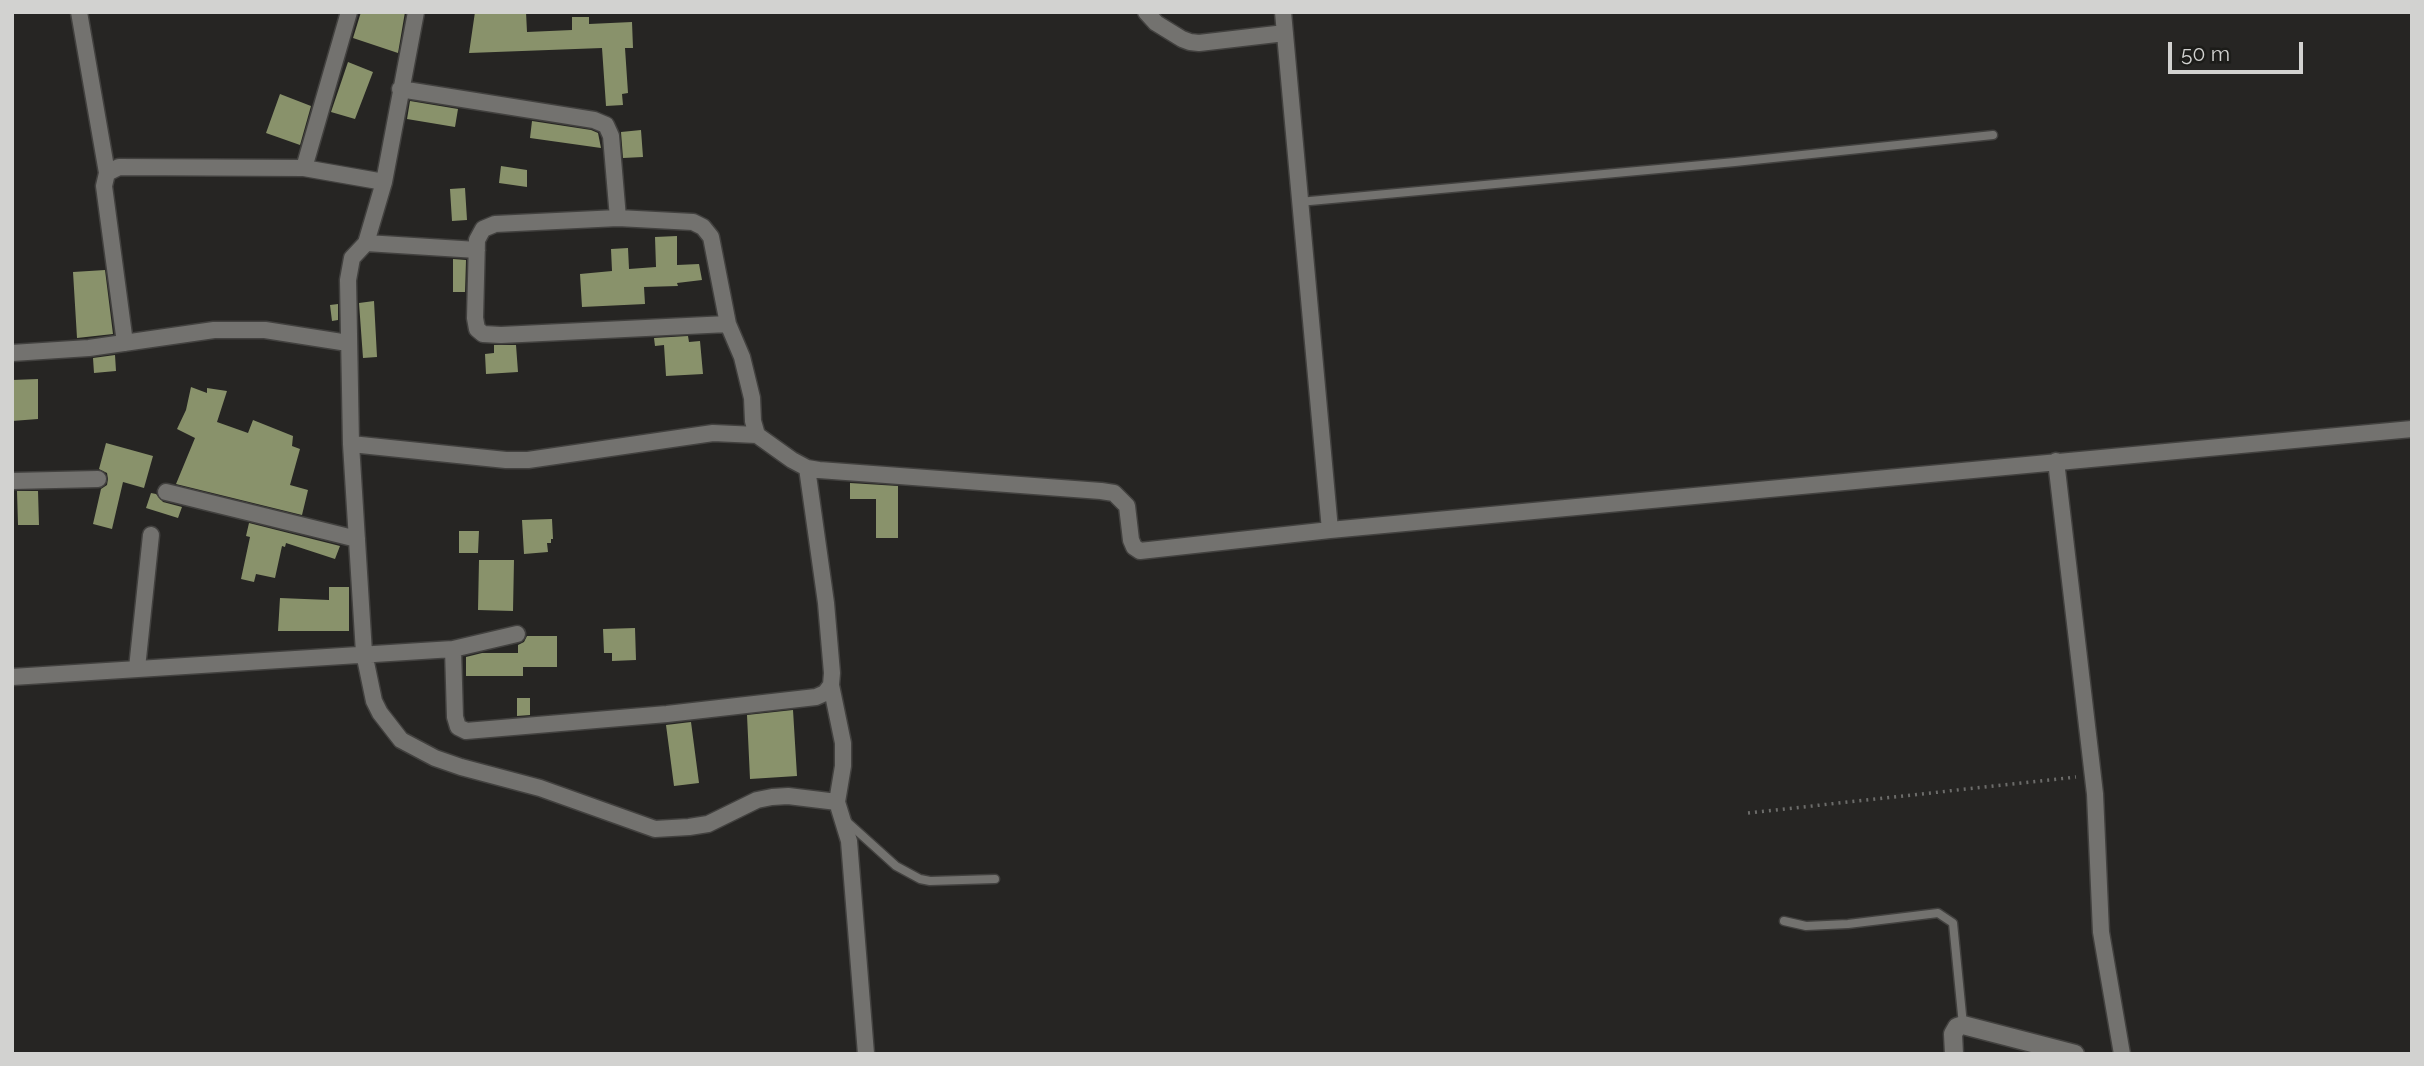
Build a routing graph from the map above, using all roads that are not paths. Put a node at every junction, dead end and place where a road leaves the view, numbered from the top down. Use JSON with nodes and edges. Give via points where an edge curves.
{"nodes":[{"id":1,"x":79,"y":12,"type":"edge"},
{"id":2,"x":349,"y":12,"type":"edge"},
{"id":3,"x":416,"y":12,"type":"edge"},
{"id":4,"x":1146,"y":12,"type":"edge"},
{"id":5,"x":1283,"y":12,"type":"edge"},
{"id":6,"x":1285,"y":33,"type":"junction"},
{"id":7,"x":400,"y":89,"type":"junction"},
{"id":8,"x":1993,"y":135,"type":"dead end"},
{"id":9,"x":304,"y":168,"type":"junction"},
{"id":10,"x":107,"y":173,"type":"junction"},
{"id":11,"x":384,"y":182,"type":"junction"},
{"id":12,"x":1299,"y":202,"type":"junction"},
{"id":13,"x":618,"y":218,"type":"junction"},
{"id":14,"x":366,"y":243,"type":"junction"},
{"id":15,"x":477,"y":250,"type":"junction"},
{"id":16,"x":728,"y":324,"type":"junction"},
{"id":17,"x":125,"y":343,"type":"junction"},
{"id":18,"x":348,"y":343,"type":"junction"},
{"id":19,"x":12,"y":353,"type":"edge"},
{"id":20,"x":2412,"y":429,"type":"edge"},
{"id":21,"x":757,"y":435,"type":"junction"},
{"id":22,"x":351,"y":444,"type":"junction"},
{"id":23,"x":2056,"y":461,"type":"junction"},
{"id":24,"x":807,"y":468,"type":"junction"},
{"id":25,"x":98,"y":479,"type":"dead end"},
{"id":26,"x":12,"y":481,"type":"edge"},
{"id":27,"x":166,"y":492,"type":"dead end"},
{"id":28,"x":1330,"y":530,"type":"junction"},
{"id":29,"x":151,"y":535,"type":"dead end"},
{"id":30,"x":356,"y":539,"type":"junction"},
{"id":31,"x":517,"y":634,"type":"dead end"},
{"id":32,"x":453,"y":649,"type":"junction"},
{"id":33,"x":363,"y":653,"type":"junction"},
{"id":34,"x":137,"y":668,"type":"junction"},
{"id":35,"x":12,"y":677,"type":"edge"},
{"id":36,"x":831,"y":685,"type":"junction"},
{"id":37,"x":837,"y":802,"type":"junction"},
{"id":38,"x":843,"y":818,"type":"junction"},
{"id":39,"x":996,"y":878,"type":"dead end"},
{"id":40,"x":1784,"y":921,"type":"dead end"},
{"id":41,"x":1963,"y":1025,"type":"junction"},
{"id":42,"x":866,"y":1054,"type":"edge"},
{"id":43,"x":1954,"y":1054,"type":"edge"},
{"id":44,"x":2075,"y":1054,"type":"edge"},
{"id":45,"x":2122,"y":1054,"type":"edge"}],
"edges":[{"from":1,"to":10,"type":"street"},
{"from":2,"to":9,"type":"street"},
{"from":3,"to":7,"type":"street"},
{"from":4,"to":6,"type":"street","via":[[1190,42]]},
{"from":5,"to":6,"type":"street"},
{"from":6,"to":12,"type":"street"},
{"from":7,"to":11,"type":"street"},
{"from":7,"to":13,"type":"street","via":[[606,125],[611,136]]},
{"from":8,"to":12,"type":"lane"},
{"from":9,"to":10,"type":"street","via":[[119,167]]},
{"from":9,"to":11,"type":"street"},
{"from":10,"to":17,"type":"street","via":[[104,186]]},
{"from":11,"to":14,"type":"street"},
{"from":12,"to":28,"type":"street"},
{"from":13,"to":15,"type":"street","via":[[495,224],[483,229]]},
{"from":13,"to":16,"type":"street","via":[[693,222],[703,227],[711,237]]},
{"from":14,"to":15,"type":"street"},
{"from":14,"to":18,"type":"street","via":[[352,258],[348,280]]},
{"from":15,"to":16,"type":"street","via":[[475,318],[483,334]]},
{"from":16,"to":21,"type":"street","via":[[743,357]]},
{"from":17,"to":18,"type":"street","via":[[214,330],[265,330]]},
{"from":17,"to":19,"type":"street"},
{"from":18,"to":22,"type":"street"},
{"from":20,"to":23,"type":"street"},
{"from":21,"to":22,"type":"street","via":[[713,433],[528,460]]},
{"from":21,"to":24,"type":"street"},
{"from":22,"to":30,"type":"street"},
{"from":23,"to":28,"type":"street"},
{"from":23,"to":45,"type":"street","via":[[2092,775],[2101,932]]},
{"from":24,"to":28,"type":"street","via":[[1114,493],[1127,506],[1131,540],[1140,551]]},
{"from":24,"to":36,"type":"street","via":[[826,603]]},
{"from":25,"to":26,"type":"street"},
{"from":27,"to":30,"type":"street"},
{"from":29,"to":34,"type":"street"},
{"from":30,"to":33,"type":"street"},
{"from":31,"to":32,"type":"street"},
{"from":32,"to":33,"type":"street"},
{"from":32,"to":36,"type":"street","via":[[455,717],[458,727],[466,731],[816,697]]},
{"from":33,"to":34,"type":"street"},
{"from":33,"to":37,"type":"street","via":[[374,701],[401,740],[435,758],[540,788],[636,824],[655,829],[699,826],[772,797]]},
{"from":34,"to":35,"type":"street"},
{"from":36,"to":37,"type":"street","via":[[844,754]]},
{"from":37,"to":38,"type":"street"},
{"from":38,"to":39,"type":"lane","via":[[896,866],[920,879]]},
{"from":38,"to":42,"type":"street","via":[[849,841]]},
{"from":40,"to":41,"type":"lane","via":[[1806,926],[1938,913],[1947,918],[1955,938]]},
{"from":41,"to":43,"type":"main road","via":[[1953,1034]]},
{"from":41,"to":44,"type":"main road"}]}
